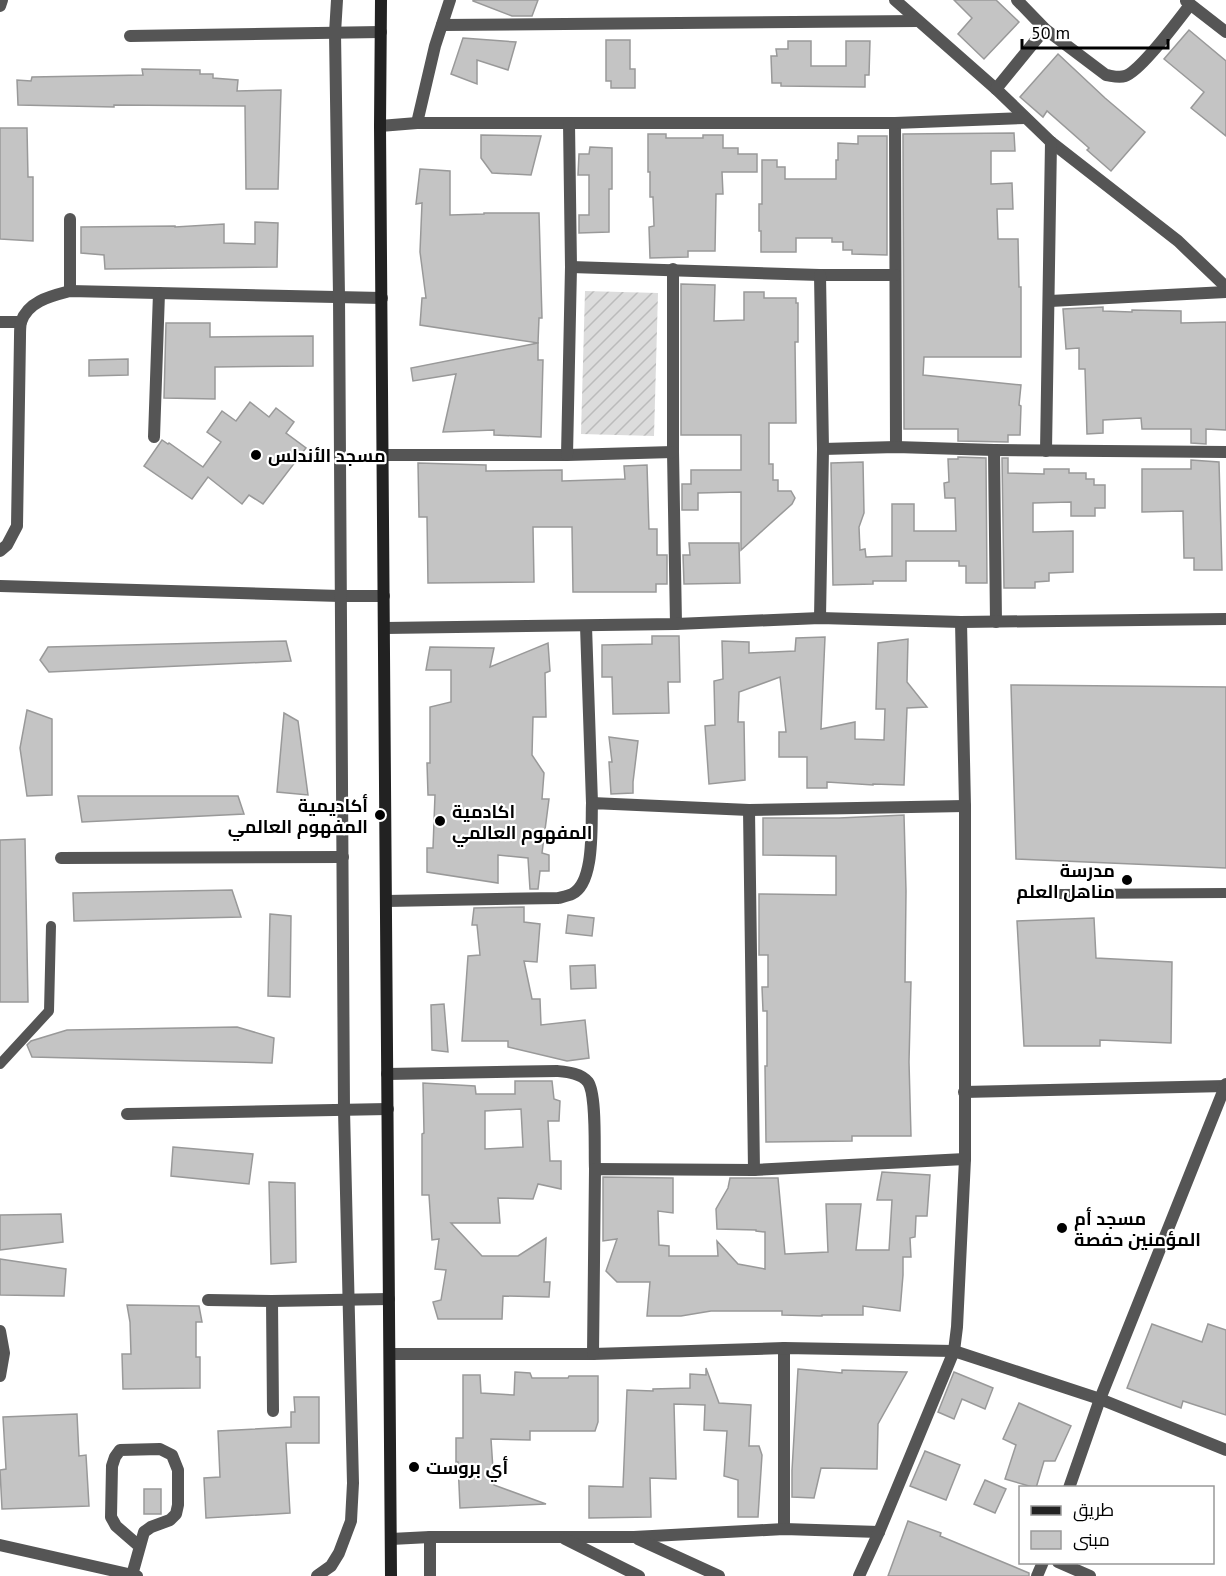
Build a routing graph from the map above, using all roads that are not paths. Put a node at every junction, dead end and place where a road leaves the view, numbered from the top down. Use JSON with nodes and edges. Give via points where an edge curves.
{"nodes":[{"id":1,"x":2,"y":0,"type":"edge"},
{"id":2,"x":337,"y":0,"type":"edge"},
{"id":3,"x":381,"y":0,"type":"edge"},
{"id":4,"x":450,"y":0,"type":"edge"},
{"id":5,"x":895,"y":0,"type":"edge"},
{"id":6,"x":1017,"y":0,"type":"edge"},
{"id":7,"x":1188,"y":2,"type":"edge"},
{"id":8,"x":0,"y":6,"type":"edge"},
{"id":9,"x":918,"y":21,"type":"junction"},
{"id":10,"x":442,"y":25,"type":"junction"},
{"id":11,"x":1046,"y":29,"type":"junction"},
{"id":12,"x":381,"y":32,"type":"junction"},
{"id":13,"x":1226,"y":32,"type":"edge"},
{"id":14,"x":335,"y":33,"type":"junction"},
{"id":15,"x":130,"y":36,"type":"dead end"},
{"id":16,"x":996,"y":89,"type":"junction"},
{"id":17,"x":1024,"y":118,"type":"junction"},
{"id":18,"x":417,"y":123,"type":"junction"},
{"id":19,"x":570,"y":123,"type":"junction"},
{"id":20,"x":895,"y":123,"type":"junction"},
{"id":21,"x":380,"y":126,"type":"junction"},
{"id":22,"x":1051,"y":141,"type":"junction"},
{"id":23,"x":70,"y":219,"type":"dead end"},
{"id":24,"x":571,"y":267,"type":"junction"},
{"id":25,"x":672,"y":269,"type":"junction"},
{"id":26,"x":820,"y":275,"type":"junction"},
{"id":27,"x":895,"y":275,"type":"junction"},
{"id":28,"x":1226,"y":287,"type":"edge"},
{"id":29,"x":70,"y":291,"type":"junction"},
{"id":30,"x":1226,"y":292,"type":"edge"},
{"id":31,"x":159,"y":293,"type":"junction"},
{"id":32,"x":339,"y":297,"type":"junction"},
{"id":33,"x":382,"y":298,"type":"junction"},
{"id":34,"x":1050,"y":301,"type":"junction"},
{"id":35,"x":0,"y":322,"type":"edge"},
{"id":36,"x":21,"y":322,"type":"junction"},
{"id":37,"x":154,"y":437,"type":"dead end"},
{"id":38,"x":896,"y":447,"type":"junction"},
{"id":39,"x":824,"y":449,"type":"junction"},
{"id":40,"x":994,"y":450,"type":"junction"},
{"id":41,"x":1046,"y":451,"type":"junction"},
{"id":42,"x":673,"y":452,"type":"junction"},
{"id":43,"x":1226,"y":452,"type":"edge"},
{"id":44,"x":383,"y":455,"type":"junction"},
{"id":45,"x":567,"y":455,"type":"junction"},
{"id":46,"x":0,"y":551,"type":"edge"},
{"id":47,"x":0,"y":586,"type":"edge"},
{"id":48,"x":340,"y":596,"type":"junction"},
{"id":49,"x":384,"y":596,"type":"junction"},
{"id":50,"x":820,"y":618,"type":"junction"},
{"id":51,"x":1226,"y":619,"type":"edge"},
{"id":52,"x":961,"y":622,"type":"junction"},
{"id":53,"x":996,"y":622,"type":"junction"},
{"id":54,"x":676,"y":624,"type":"junction"},
{"id":55,"x":586,"y":626,"type":"junction"},
{"id":56,"x":385,"y":628,"type":"junction"},
{"id":57,"x":592,"y":804,"type":"junction"},
{"id":58,"x":965,"y":806,"type":"junction"},
{"id":59,"x":749,"y":810,"type":"junction"},
{"id":60,"x":342,"y":857,"type":"junction"},
{"id":61,"x":61,"y":858,"type":"dead end"},
{"id":62,"x":1226,"y":893,"type":"edge"},
{"id":63,"x":1060,"y":894,"type":"dead end"},
{"id":64,"x":386,"y":901,"type":"junction"},
{"id":65,"x":51,"y":926,"type":"dead end"},
{"id":66,"x":0,"y":1064,"type":"edge"},
{"id":67,"x":387,"y":1074,"type":"junction"},
{"id":68,"x":1226,"y":1085,"type":"edge"},
{"id":69,"x":964,"y":1092,"type":"junction"},
{"id":70,"x":388,"y":1109,"type":"junction"},
{"id":71,"x":344,"y":1110,"type":"junction"},
{"id":72,"x":127,"y":1114,"type":"dead end"},
{"id":73,"x":965,"y":1159,"type":"junction"},
{"id":74,"x":595,"y":1169,"type":"junction"},
{"id":75,"x":754,"y":1170,"type":"junction"},
{"id":76,"x":389,"y":1299,"type":"junction"},
{"id":77,"x":208,"y":1300,"type":"dead end"},
{"id":78,"x":349,"y":1300,"type":"junction"},
{"id":79,"x":272,"y":1301,"type":"junction"},
{"id":80,"x":0,"y":1331,"type":"edge"},
{"id":81,"x":784,"y":1348,"type":"junction"},
{"id":82,"x":954,"y":1351,"type":"junction"},
{"id":83,"x":390,"y":1354,"type":"junction"},
{"id":84,"x":593,"y":1354,"type":"junction"},
{"id":85,"x":0,"y":1376,"type":"edge"},
{"id":86,"x":1100,"y":1400,"type":"junction"},
{"id":87,"x":273,"y":1411,"type":"dead end"},
{"id":88,"x":1226,"y":1450,"type":"edge"},
{"id":89,"x":1070,"y":1486,"type":"edge"},
{"id":90,"x":784,"y":1529,"type":"junction"},
{"id":91,"x":879,"y":1532,"type":"junction"},
{"id":92,"x":430,"y":1537,"type":"junction"},
{"id":93,"x":562,"y":1537,"type":"junction"},
{"id":94,"x":634,"y":1537,"type":"junction"},
{"id":95,"x":391,"y":1539,"type":"junction"},
{"id":96,"x":0,"y":1545,"type":"edge"},
{"id":97,"x":139,"y":1546,"type":"junction"},
{"id":98,"x":1060,"y":1564,"type":"edge"},
{"id":99,"x":135,"y":1575,"type":"edge"},
{"id":100,"x":317,"y":1576,"type":"edge"},
{"id":101,"x":392,"y":1576,"type":"edge"},
{"id":102,"x":430,"y":1576,"type":"edge"},
{"id":103,"x":639,"y":1576,"type":"edge"},
{"id":104,"x":719,"y":1576,"type":"edge"},
{"id":105,"x":859,"y":1576,"type":"edge"},
{"id":106,"x":1090,"y":1576,"type":"edge"}],
"edges":[{"from":1,"to":8,"type":"street"},
{"from":2,"to":14,"type":"street"},
{"from":3,"to":12,"type":"main road"},
{"from":4,"to":10,"type":"street"},
{"from":5,"to":9,"type":"street"},
{"from":6,"to":11,"type":"street"},
{"from":7,"to":11,"type":"street","via":[[1139,67],[1127,76],[1106,75]]},
{"from":7,"to":13,"type":"street"},
{"from":9,"to":10,"type":"street"},
{"from":9,"to":16,"type":"street"},
{"from":10,"to":18,"type":"street"},
{"from":11,"to":16,"type":"street"},
{"from":12,"to":14,"type":"street"},
{"from":12,"to":21,"type":"main road"},
{"from":14,"to":15,"type":"street"},
{"from":14,"to":32,"type":"street"},
{"from":16,"to":17,"type":"street"},
{"from":17,"to":20,"type":"street"},
{"from":17,"to":22,"type":"street"},
{"from":18,"to":19,"type":"street"},
{"from":18,"to":21,"type":"street"},
{"from":19,"to":20,"type":"street"},
{"from":19,"to":24,"type":"street"},
{"from":20,"to":27,"type":"street"},
{"from":21,"to":33,"type":"main road"},
{"from":22,"to":28,"type":"street","via":[[1178,242]]},
{"from":22,"to":34,"type":"street"},
{"from":23,"to":29,"type":"street"},
{"from":24,"to":25,"type":"street"},
{"from":24,"to":45,"type":"street"},
{"from":25,"to":26,"type":"street"},
{"from":25,"to":42,"type":"street"},
{"from":26,"to":27,"type":"street"},
{"from":26,"to":39,"type":"street"},
{"from":27,"to":38,"type":"street"},
{"from":29,"to":31,"type":"street"},
{"from":29,"to":36,"type":"street","via":[[32,306]]},
{"from":30,"to":34,"type":"street"},
{"from":31,"to":32,"type":"street"},
{"from":31,"to":37,"type":"street"},
{"from":32,"to":33,"type":"street"},
{"from":32,"to":48,"type":"street"},
{"from":33,"to":44,"type":"main road"},
{"from":34,"to":41,"type":"street"},
{"from":35,"to":36,"type":"street"},
{"from":36,"to":46,"type":"street","via":[[17,526]]},
{"from":38,"to":39,"type":"street"},
{"from":38,"to":40,"type":"street"},
{"from":39,"to":50,"type":"street"},
{"from":40,"to":41,"type":"street"},
{"from":40,"to":53,"type":"street"},
{"from":41,"to":43,"type":"street"},
{"from":42,"to":45,"type":"street"},
{"from":42,"to":54,"type":"street"},
{"from":44,"to":45,"type":"street"},
{"from":44,"to":49,"type":"main road"},
{"from":47,"to":48,"type":"street"},
{"from":48,"to":49,"type":"street"},
{"from":48,"to":60,"type":"street"},
{"from":49,"to":56,"type":"main road"},
{"from":50,"to":52,"type":"street"},
{"from":50,"to":54,"type":"street"},
{"from":51,"to":53,"type":"street"},
{"from":52,"to":53,"type":"street"},
{"from":52,"to":58,"type":"street"},
{"from":54,"to":55,"type":"street"},
{"from":55,"to":56,"type":"street"},
{"from":55,"to":57,"type":"street"},
{"from":56,"to":64,"type":"main road"},
{"from":57,"to":59,"type":"street"},
{"from":57,"to":64,"type":"street","via":[[590,863],[585,879],[573,894],[558,898]]},
{"from":58,"to":59,"type":"street"},
{"from":58,"to":69,"type":"street"},
{"from":59,"to":75,"type":"street"},
{"from":60,"to":61,"type":"street"},
{"from":60,"to":71,"type":"street"},
{"from":62,"to":63,"type":"lane"},
{"from":64,"to":67,"type":"main road"},
{"from":65,"to":66,"type":"lane","via":[[49,1011]]},
{"from":67,"to":70,"type":"main road"},
{"from":67,"to":74,"type":"street","via":[[575,1073],[588,1081],[593,1096]]},
{"from":68,"to":69,"type":"street"},
{"from":68,"to":86,"type":"street"},
{"from":69,"to":73,"type":"street"},
{"from":70,"to":71,"type":"street"},
{"from":70,"to":76,"type":"main road"},
{"from":71,"to":72,"type":"street"},
{"from":71,"to":78,"type":"street"},
{"from":73,"to":75,"type":"street"},
{"from":73,"to":82,"type":"street"},
{"from":74,"to":75,"type":"street"},
{"from":74,"to":84,"type":"street"},
{"from":76,"to":78,"type":"street"},
{"from":76,"to":83,"type":"main road"},
{"from":77,"to":79,"type":"street"},
{"from":78,"to":79,"type":"street"},
{"from":78,"to":100,"type":"street","via":[[351,1521],[331,1566]]},
{"from":79,"to":87,"type":"street"},
{"from":80,"to":85,"type":"street","via":[[4,1353]]},
{"from":81,"to":82,"type":"street"},
{"from":81,"to":84,"type":"street"},
{"from":81,"to":90,"type":"street"},
{"from":82,"to":86,"type":"street"},
{"from":82,"to":91,"type":"street"},
{"from":83,"to":84,"type":"street"},
{"from":83,"to":95,"type":"main road"},
{"from":86,"to":88,"type":"street"},
{"from":86,"to":89,"type":"street"},
{"from":90,"to":91,"type":"street"},
{"from":90,"to":94,"type":"street"},
{"from":91,"to":105,"type":"street"},
{"from":92,"to":93,"type":"street"},
{"from":92,"to":95,"type":"street"},
{"from":92,"to":102,"type":"street"},
{"from":93,"to":94,"type":"street"},
{"from":93,"to":103,"type":"street"},
{"from":94,"to":104,"type":"street"},
{"from":95,"to":101,"type":"main road"},
{"from":96,"to":99,"type":"street"},
{"from":97,"to":97,"type":"street","via":[[144,1532],[170,1520],[178,1505],[178,1470],[172,1455],[160,1449],[120,1450],[112,1466],[111,1517]]},
{"from":97,"to":99,"type":"street"},
{"from":98,"to":106,"type":"street"}]}
